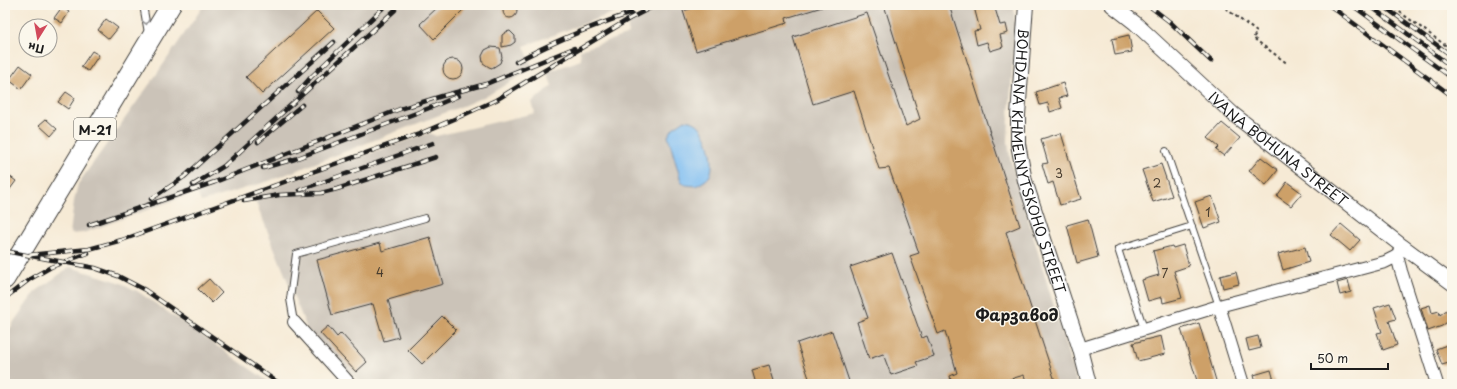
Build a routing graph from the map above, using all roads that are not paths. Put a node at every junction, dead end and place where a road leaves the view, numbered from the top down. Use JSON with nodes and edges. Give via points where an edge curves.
{"nodes":[{"id":1,"x":143,"y":5,"type":"edge"},
{"id":2,"x":171,"y":5,"type":"edge"},
{"id":3,"x":1026,"y":5,"type":"edge"},
{"id":4,"x":1112,"y":5,"type":"edge"},
{"id":5,"x":150,"y":40,"type":"junction"},
{"id":6,"x":1166,"y":152,"type":"dead end"},
{"id":7,"x":425,"y":218,"type":"dead end"},
{"id":8,"x":1192,"y":226,"type":"junction"},
{"id":9,"x":1400,"y":251,"type":"junction"},
{"id":10,"x":5,"y":279,"type":"edge"},
{"id":11,"x":1452,"y":283,"type":"edge"},
{"id":12,"x":1219,"y":306,"type":"junction"},
{"id":13,"x":294,"y":322,"type":"joint"},
{"id":14,"x":1144,"y":329,"type":"junction"},
{"id":15,"x":1080,"y":349,"type":"junction"},
{"id":16,"x":350,"y":384,"type":"edge"},
{"id":17,"x":1089,"y":384,"type":"edge"},
{"id":18,"x":1243,"y":384,"type":"edge"},
{"id":19,"x":1436,"y":384,"type":"edge"}],
"edges":[{"from":1,"to":5,"type":"lane","one_way":true},
{"from":2,"to":5,"type":"highway","number":"М-21"},
{"from":3,"to":15,"type":"street","name":"BOHDANA KHMELNYTSKOHO STREET","via":[[1018,144],[1025,181]]},
{"from":4,"to":9,"type":"street","name":"IVANA BOHUNA STREET","via":[[1135,23],[1233,114]]},
{"from":5,"to":10,"type":"highway","number":"М-21"},
{"from":6,"to":8,"type":"lane"},
{"from":7,"to":13,"type":"lane","via":[[296,254],[290,299]]},
{"from":8,"to":12,"type":"lane"},
{"from":8,"to":14,"type":"lane","via":[[1118,249]]},
{"from":9,"to":11,"type":"street","name":"IVANA BOHUNA STREET"},
{"from":9,"to":12,"type":"street","via":[[1385,262]]},
{"from":9,"to":19,"type":"street","via":[[1401,271]]},
{"from":12,"to":14,"type":"street"},
{"from":12,"to":18,"type":"street"},
{"from":13,"to":16,"type":"street"},
{"from":14,"to":15,"type":"street"},
{"from":15,"to":17,"type":"street","name":"BOHDANA KHMELNYTSKOHO STREET"}]}
